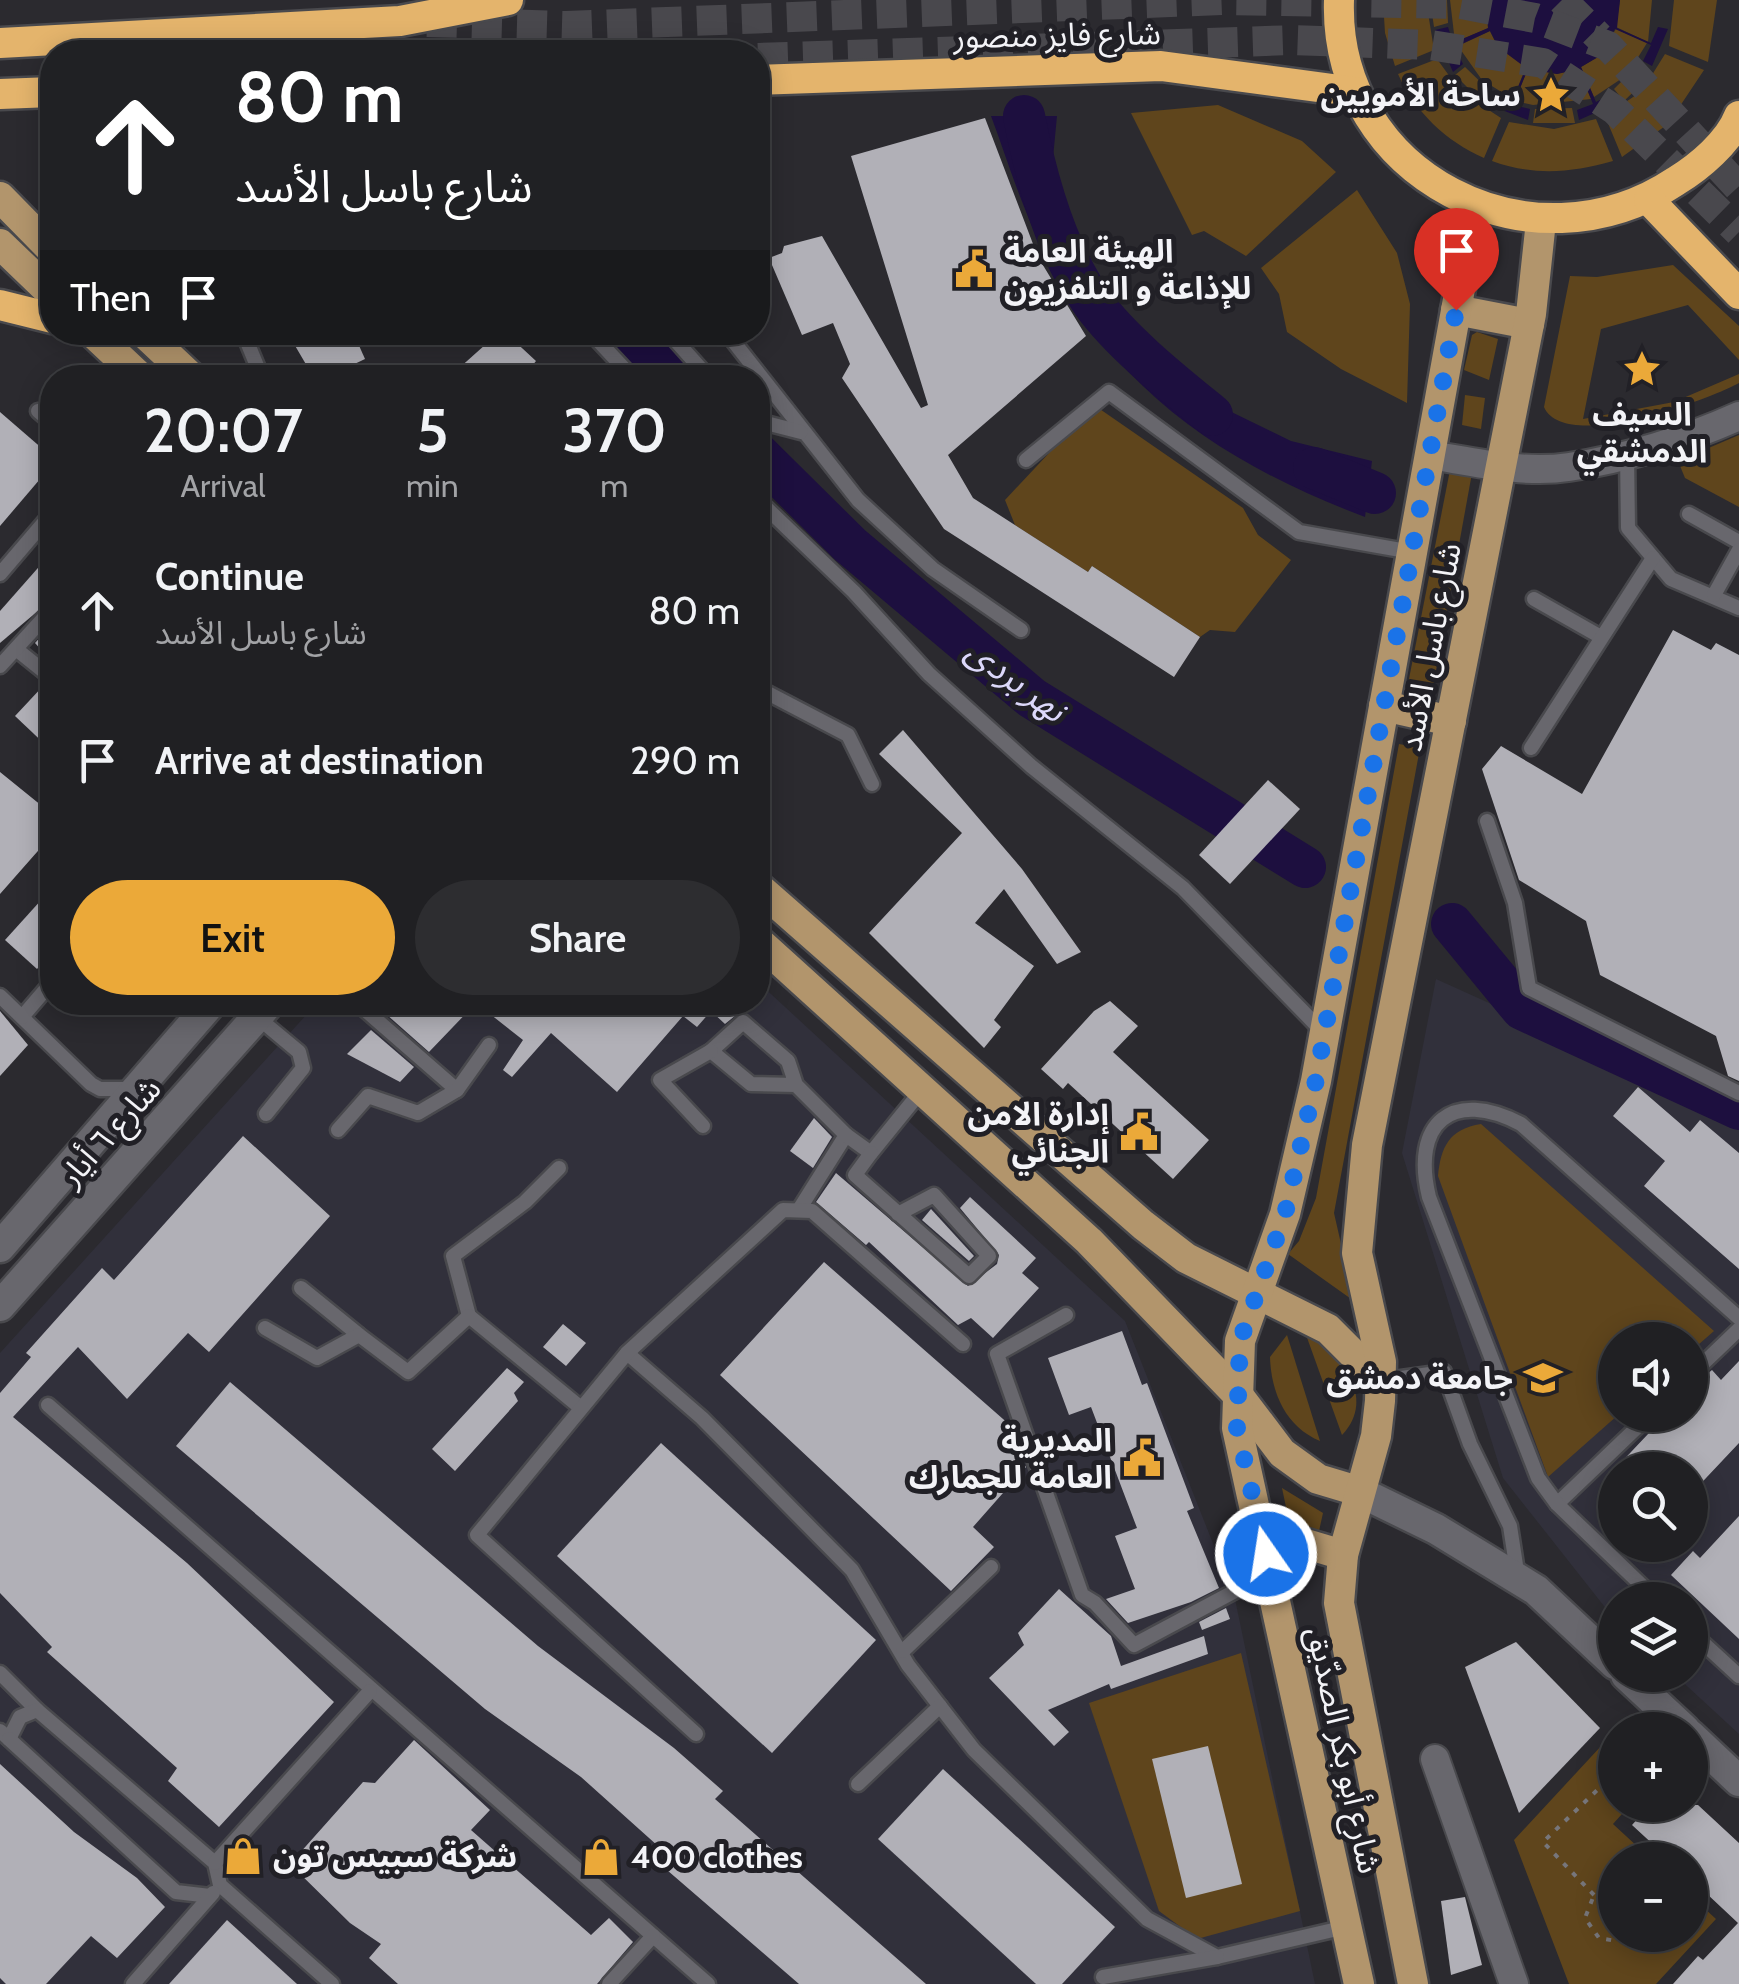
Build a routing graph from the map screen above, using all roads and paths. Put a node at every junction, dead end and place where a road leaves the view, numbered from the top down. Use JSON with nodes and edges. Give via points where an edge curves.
{"nodes":[{"id":1,"x":508,"y":0,"type":"edge"},
{"id":2,"x":1339,"y":0,"type":"edge"},
{"id":3,"x":55,"y":40,"type":"edge"},
{"id":4,"x":40,"y":41,"type":"edge"},
{"id":5,"x":0,"y":43,"type":"edge"},
{"id":6,"x":770,"y":80,"type":"edge"},
{"id":7,"x":40,"y":92,"type":"edge"},
{"id":8,"x":1355,"y":92,"type":"junction"},
{"id":9,"x":0,"y":94,"type":"edge"},
{"id":10,"x":1738,"y":122,"type":"edge"},
{"id":11,"x":0,"y":198,"type":"edge"},
{"id":12,"x":1648,"y":200,"type":"junction"},
{"id":13,"x":1475,"y":206,"type":"junction"},
{"id":14,"x":1541,"y":221,"type":"junction"},
{"id":15,"x":40,"y":236,"type":"edge"},
{"id":16,"x":0,"y":244,"type":"edge"},
{"id":17,"x":40,"y":282,"type":"edge"},
{"id":18,"x":1739,"y":294,"type":"edge"},
{"id":19,"x":0,"y":305,"type":"edge"},
{"id":20,"x":1456,"y":310,"type":"junction"},
{"id":21,"x":40,"y":315,"type":"edge"},
{"id":22,"x":1529,"y":324,"type":"junction"},
{"id":23,"x":106,"y":345,"type":"edge"},
{"id":24,"x":157,"y":345,"type":"edge"},
{"id":25,"x":602,"y":345,"type":"edge"},
{"id":26,"x":680,"y":345,"type":"edge"},
{"id":27,"x":126,"y":365,"type":"edge"},
{"id":28,"x":178,"y":365,"type":"edge"},
{"id":29,"x":621,"y":365,"type":"edge"},
{"id":30,"x":697,"y":365,"type":"edge"},
{"id":31,"x":770,"y":391,"type":"edge"},
{"id":32,"x":1739,"y":416,"type":"edge"},
{"id":33,"x":770,"y":424,"type":"edge"},
{"id":34,"x":801,"y":432,"type":"junction"},
{"id":35,"x":1627,"y":452,"type":"junction"},
{"id":36,"x":1430,"y":455,"type":"junction"},
{"id":37,"x":1026,"y":460,"type":"dead end"},
{"id":38,"x":1501,"y":466,"type":"junction"},
{"id":39,"x":770,"y":512,"type":"edge"},
{"id":40,"x":1688,"y":514,"type":"dead end"},
{"id":41,"x":40,"y":527,"type":"edge"},
{"id":42,"x":1739,"y":542,"type":"edge"},
{"id":43,"x":1739,"y":550,"type":"edge"},
{"id":44,"x":1412,"y":552,"type":"junction"},
{"id":45,"x":1653,"y":558,"type":"junction"},
{"id":46,"x":0,"y":574,"type":"edge"},
{"id":47,"x":1714,"y":595,"type":"junction"},
{"id":48,"x":1534,"y":600,"type":"dead end"},
{"id":49,"x":1739,"y":608,"type":"edge"},
{"id":50,"x":40,"y":622,"type":"edge"},
{"id":51,"x":1021,"y":630,"type":"dead end"},
{"id":52,"x":1601,"y":636,"type":"junction"},
{"id":53,"x":16,"y":649,"type":"junction"},
{"id":54,"x":0,"y":666,"type":"edge"},
{"id":55,"x":40,"y":668,"type":"edge"},
{"id":56,"x":770,"y":694,"type":"edge"},
{"id":57,"x":1384,"y":706,"type":"junction"},
{"id":58,"x":1451,"y":721,"type":"junction"},
{"id":59,"x":1530,"y":748,"type":"dead end"},
{"id":60,"x":872,"y":784,"type":"dead end"},
{"id":61,"x":1487,"y":820,"type":"dead end"},
{"id":62,"x":770,"y":898,"type":"edge"},
{"id":63,"x":770,"y":952,"type":"edge"},
{"id":64,"x":0,"y":996,"type":"edge"},
{"id":65,"x":40,"y":996,"type":"edge"},
{"id":66,"x":201,"y":1015,"type":"edge"},
{"id":67,"x":259,"y":1015,"type":"edge"},
{"id":68,"x":267,"y":1015,"type":"edge"},
{"id":69,"x":371,"y":1015,"type":"edge"},
{"id":70,"x":22,"y":1017,"type":"junction"},
{"id":71,"x":1324,"y":1033,"type":"junction"},
{"id":72,"x":489,"y":1045,"type":"dead end"},
{"id":73,"x":711,"y":1051,"type":"junction"},
{"id":74,"x":796,"y":1085,"type":"junction"},
{"id":75,"x":138,"y":1088,"type":"junction"},
{"id":76,"x":458,"y":1090,"type":"junction"},
{"id":77,"x":922,"y":1090,"type":"junction"},
{"id":78,"x":1739,"y":1093,"type":"edge"},
{"id":79,"x":266,"y":1114,"type":"dead end"},
{"id":80,"x":172,"y":1118,"type":"junction"},
{"id":81,"x":703,"y":1126,"type":"dead end"},
{"id":82,"x":338,"y":1130,"type":"dead end"},
{"id":83,"x":846,"y":1134,"type":"junction"},
{"id":84,"x":871,"y":1154,"type":"junction"},
{"id":85,"x":559,"y":1168,"type":"dead end"},
{"id":86,"x":800,"y":1208,"type":"junction"},
{"id":87,"x":898,"y":1214,"type":"junction"},
{"id":88,"x":9,"y":1231,"type":"edge"},
{"id":89,"x":301,"y":1288,"type":"dead end"},
{"id":90,"x":1259,"y":1297,"type":"junction"},
{"id":91,"x":1,"y":1303,"type":"edge"},
{"id":92,"x":469,"y":1316,"type":"junction"},
{"id":93,"x":1066,"y":1316,"type":"dead end"},
{"id":94,"x":1739,"y":1318,"type":"edge"},
{"id":95,"x":265,"y":1328,"type":"dead end"},
{"id":96,"x":1739,"y":1329,"type":"edge"},
{"id":97,"x":359,"y":1334,"type":"junction"},
{"id":98,"x":962,"y":1344,"type":"dead end"},
{"id":99,"x":627,"y":1353,"type":"junction"},
{"id":100,"x":1708,"y":1359,"type":"edge"},
{"id":101,"x":1380,"y":1381,"type":"junction"},
{"id":102,"x":1238,"y":1395,"type":"junction"},
{"id":103,"x":48,"y":1406,"type":"dead end"},
{"id":104,"x":581,"y":1408,"type":"junction"},
{"id":105,"x":1632,"y":1432,"type":"edge"},
{"id":106,"x":1376,"y":1436,"type":"joint"},
{"id":107,"x":1358,"y":1492,"type":"junction"},
{"id":108,"x":1557,"y":1504,"type":"junction"},
{"id":109,"x":1343,"y":1555,"type":"junction"},
{"id":110,"x":1268,"y":1564,"type":"junction"},
{"id":111,"x":992,"y":1566,"type":"dead end"},
{"id":112,"x":1518,"y":1579,"type":"junction"},
{"id":113,"x":1637,"y":1582,"type":"edge"},
{"id":114,"x":1598,"y":1648,"type":"edge"},
{"id":115,"x":1708,"y":1648,"type":"edge"},
{"id":116,"x":902,"y":1651,"type":"junction"},
{"id":117,"x":0,"y":1673,"type":"edge"},
{"id":118,"x":1739,"y":1676,"type":"edge"},
{"id":119,"x":370,"y":1691,"type":"junction"},
{"id":120,"x":1644,"y":1692,"type":"edge"},
{"id":121,"x":940,"y":1706,"type":"junction"},
{"id":122,"x":37,"y":1710,"type":"junction"},
{"id":123,"x":1666,"y":1712,"type":"edge"},
{"id":124,"x":696,"y":1734,"type":"dead end"},
{"id":125,"x":5,"y":1735,"type":"edge"},
{"id":126,"x":1708,"y":1752,"type":"edge"},
{"id":127,"x":1435,"y":1759,"type":"dead end"},
{"id":128,"x":1739,"y":1781,"type":"edge"},
{"id":129,"x":858,"y":1784,"type":"dead end"},
{"id":130,"x":1598,"y":1789,"type":"edge"},
{"id":131,"x":214,"y":1863,"type":"junction"},
{"id":132,"x":215,"y":1890,"type":"junction"},
{"id":133,"x":1598,"y":1894,"type":"edge"},
{"id":134,"x":1594,"y":1895,"type":"junction"},
{"id":135,"x":1346,"y":1928,"type":"junction"},
{"id":136,"x":653,"y":1936,"type":"junction"},
{"id":137,"x":1598,"y":1937,"type":"edge"},
{"id":138,"x":1217,"y":1957,"type":"junction"},
{"id":139,"x":1103,"y":1978,"type":"dead end"},
{"id":140,"x":133,"y":1984,"type":"edge"},
{"id":141,"x":332,"y":1984,"type":"edge"},
{"id":142,"x":609,"y":1984,"type":"edge"},
{"id":143,"x":708,"y":1984,"type":"edge"},
{"id":144,"x":1358,"y":1984,"type":"edge"},
{"id":145,"x":1412,"y":1984,"type":"edge"},
{"id":146,"x":1514,"y":1984,"type":"edge"}],
"edges":[{"from":1,"to":3,"type":"highway","via":[[400,21]]},
{"from":2,"to":8,"type":"highway","via":[[1338,29]]},
{"from":4,"to":5,"type":"highway"},
{"from":6,"to":8,"type":"highway","name":"شارع فايز منصور","via":[[1162,66]]},
{"from":7,"to":9,"type":"highway"},
{"from":8,"to":13,"type":"highway","via":[[1404,161]]},
{"from":10,"to":12,"type":"highway","via":[[1698,168]]},
{"from":11,"to":15,"type":"main road"},
{"from":12,"to":14,"type":"highway","via":[[1596,218]]},
{"from":12,"to":18,"type":"highway"},
{"from":13,"to":14,"type":"highway"},
{"from":13,"to":20,"type":"main road","name":"شارع باسل الأسد"},
{"from":14,"to":22,"type":"main road","name":"شارع باسل الأسد"},
{"from":16,"to":17,"type":"main road"},
{"from":19,"to":21,"type":"highway"},
{"from":20,"to":22,"type":"main road"},
{"from":20,"to":36,"type":"main road","name":"شارع باسل الأسد"},
{"from":22,"to":38,"type":"main road","name":"شارع باسل الأسد"},
{"from":23,"to":27,"type":"main road"},
{"from":24,"to":28,"type":"main road"},
{"from":25,"to":29,"type":"lane"},
{"from":26,"to":30,"type":"lane"},
{"from":31,"to":34,"type":"lane"},
{"from":32,"to":35,"type":"street"},
{"from":33,"to":34,"type":"lane"},
{"from":34,"to":51,"type":"lane","via":[[858,500],[933,570]]},
{"from":35,"to":38,"type":"street","via":[[1567,468]]},
{"from":35,"to":45,"type":"lane","via":[[1628,528]]},
{"from":36,"to":38,"type":"street"},
{"from":36,"to":44,"type":"main road","name":"شارع باسل الأسد"},
{"from":37,"to":44,"type":"lane","via":[[1109,392],[1299,532]]},
{"from":38,"to":58,"type":"main road","name":"شارع باسل الأسد"},
{"from":39,"to":71,"type":"lane","via":[[928,674],[1184,888]]},
{"from":40,"to":42,"type":"lane"},
{"from":41,"to":46,"type":"lane"},
{"from":43,"to":47,"type":"lane"},
{"from":44,"to":57,"type":"main road","name":"شارع باسل الأسد"},
{"from":45,"to":47,"type":"lane","via":[[1671,579]]},
{"from":45,"to":52,"type":"lane"},
{"from":47,"to":49,"type":"lane"},
{"from":48,"to":52,"type":"lane"},
{"from":50,"to":53,"type":"lane"},
{"from":52,"to":59,"type":"lane"},
{"from":53,"to":54,"type":"lane"},
{"from":53,"to":55,"type":"lane"},
{"from":56,"to":60,"type":"lane","via":[[848,735]]},
{"from":57,"to":58,"type":"main road"},
{"from":57,"to":71,"type":"main road","name":"شارع باسل الأسد"},
{"from":58,"to":101,"type":"main road","name":"شارع باسل الأسد","via":[[1366,1146],[1358,1253]]},
{"from":61,"to":78,"type":"lane","via":[[1514,904],[1529,988]]},
{"from":62,"to":90,"type":"main road","via":[[1143,1225],[1186,1258]]},
{"from":63,"to":77,"type":"main road"},
{"from":64,"to":70,"type":"lane"},
{"from":65,"to":70,"type":"lane"},
{"from":66,"to":75,"type":"main road","name":"شارع ٦ أيار"},
{"from":67,"to":80,"type":"main road","name":"شارع ٦ أيار"},
{"from":68,"to":79,"type":"lane","via":[[299,1052],[303,1068]]},
{"from":69,"to":76,"type":"lane"},
{"from":70,"to":75,"type":"lane","via":[[100,1090]]},
{"from":71,"to":90,"type":"main road","name":"شارع باسل الأسد","via":[[1285,1214]]},
{"from":72,"to":76,"type":"lane"},
{"from":73,"to":74,"type":"lane","via":[[750,1084]]},
{"from":73,"to":74,"type":"lane","via":[[744,1022],[788,1061]]},
{"from":73,"to":81,"type":"lane","via":[[660,1080]]},
{"from":74,"to":83,"type":"lane"},
{"from":75,"to":80,"type":"main road"},
{"from":75,"to":88,"type":"main road","name":"شارع ٦ أيار"},
{"from":76,"to":82,"type":"lane","via":[[418,1113],[368,1096]]},
{"from":77,"to":84,"type":"lane"},
{"from":77,"to":102,"type":"main road","via":[[1088,1241]]},
{"from":80,"to":91,"type":"main road","name":"شارع ٦ أيار"},
{"from":83,"to":84,"type":"lane"},
{"from":83,"to":86,"type":"lane"},
{"from":84,"to":87,"type":"lane","via":[[855,1176]]},
{"from":85,"to":92,"type":"lane","via":[[453,1256]]},
{"from":86,"to":98,"type":"lane","via":[[812,1211]]},
{"from":86,"to":99,"type":"lane","via":[[783,1210]]},
{"from":87,"to":87,"type":"lane","via":[[969,1276],[989,1256],[934,1195]]},
{"from":89,"to":97,"type":"lane"},
{"from":90,"to":101,"type":"main road","via":[[1328,1329]]},
{"from":90,"to":102,"type":"main road","name":"شارع أبو بكر الصدّيق","via":[[1240,1341]]},
{"from":92,"to":97,"type":"lane","via":[[408,1372]]},
{"from":92,"to":104,"type":"lane"},
{"from":93,"to":110,"type":"lane","via":[[997,1354],[1082,1594],[1134,1645]]},
{"from":94,"to":108,"type":"lane","via":[[1521,1124],[1472,1106],[1443,1117],[1429,1138],[1422,1169],[1428,1197],[1538,1478]]},
{"from":95,"to":97,"type":"lane","via":[[318,1358]]},
{"from":96,"to":100,"type":"lane"},
{"from":99,"to":104,"type":"lane"},
{"from":99,"to":116,"type":"lane","via":[[702,1418],[852,1570]]},
{"from":101,"to":106,"type":"main road","name":"شارع باسل الأسد"},
{"from":101,"to":112,"type":"lane","via":[[1444,1372],[1510,1526]]},
{"from":102,"to":107,"type":"main road","via":[[1300,1468]]},
{"from":102,"to":110,"type":"main road","name":"شارع أبو بكر الصدّيق","via":[[1237,1428]]},
{"from":103,"to":119,"type":"lane"},
{"from":104,"to":124,"type":"lane","via":[[476,1535]]},
{"from":105,"to":108,"type":"lane"},
{"from":106,"to":107,"type":"main road","name":"شارع أبو بكر الصدّيق"},
{"from":107,"to":109,"type":"main road","name":"شارع أبو بكر الصدّيق"},
{"from":107,"to":112,"type":"main road"},
{"from":108,"to":113,"type":"lane"},
{"from":109,"to":110,"type":"main road","via":[[1302,1543]]},
{"from":109,"to":145,"type":"main road","name":"شارع أبو بكر الصدّيق","via":[[1339,1603]]},
{"from":110,"to":135,"type":"main road","name":"شارع أبو بكر الصدّيق"},
{"from":111,"to":116,"type":"lane"},
{"from":112,"to":114,"type":"main road"},
{"from":115,"to":118,"type":"lane"},
{"from":116,"to":121,"type":"lane"},
{"from":117,"to":122,"type":"lane"},
{"from":119,"to":131,"type":"lane"},
{"from":119,"to":136,"type":"lane"},
{"from":120,"to":123,"type":"main road"},
{"from":121,"to":129,"type":"lane"},
{"from":121,"to":138,"type":"lane","via":[[974,1750],[1146,1919]]},
{"from":122,"to":125,"type":"lane"},
{"from":122,"to":131,"type":"lane"},
{"from":125,"to":132,"type":"lane","via":[[176,1892]]},
{"from":126,"to":128,"type":"main road"},
{"from":127,"to":146,"type":"street"},
{"from":130,"to":134,"type":"path","via":[[1543,1842]]},
{"from":131,"to":132,"type":"lane"},
{"from":132,"to":140,"type":"lane"},
{"from":132,"to":141,"type":"lane"},
{"from":133,"to":134,"type":"path"},
{"from":134,"to":137,"type":"path","via":[[1584,1918]]},
{"from":135,"to":138,"type":"lane"},
{"from":135,"to":144,"type":"main road","name":"شارع أبو بكر الصدّيق"},
{"from":136,"to":142,"type":"lane"},
{"from":136,"to":143,"type":"lane"},
{"from":138,"to":139,"type":"lane"}]}
